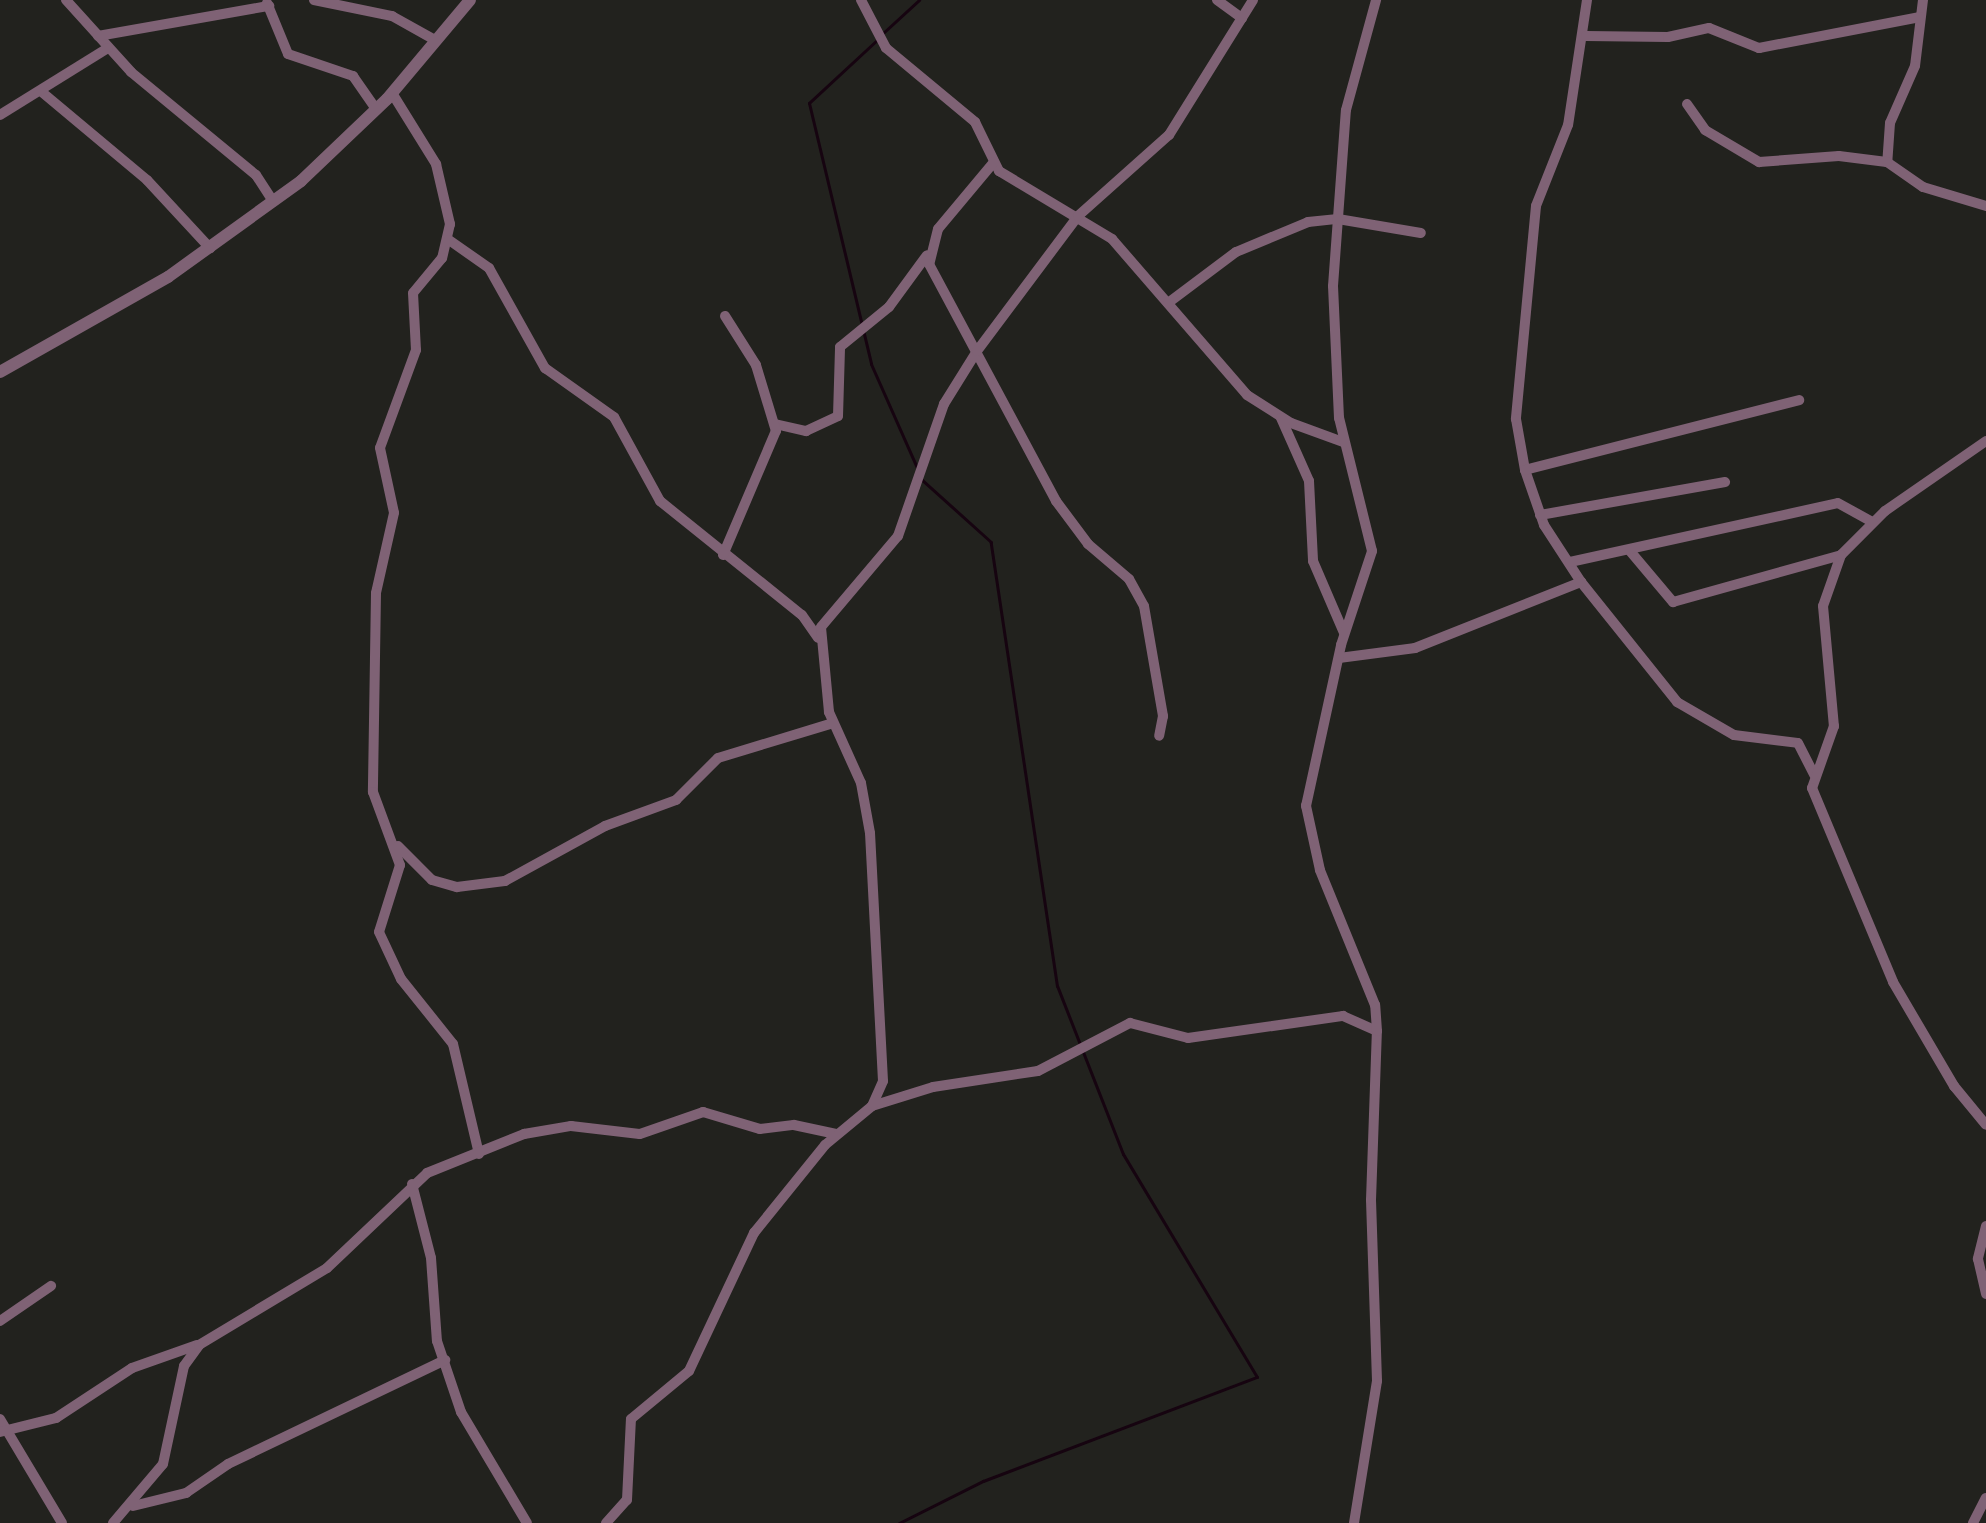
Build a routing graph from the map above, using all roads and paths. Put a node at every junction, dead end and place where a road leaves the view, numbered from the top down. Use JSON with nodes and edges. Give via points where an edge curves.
{"nodes":[{"id":1,"x":66,"y":0,"type":"edge"},
{"id":2,"x":279,"y":0,"type":"edge"},
{"id":3,"x":314,"y":0,"type":"edge"},
{"id":4,"x":470,"y":0,"type":"edge"},
{"id":5,"x":861,"y":0,"type":"edge"},
{"id":6,"x":1217,"y":0,"type":"edge"},
{"id":7,"x":1253,"y":0,"type":"edge"},
{"id":8,"x":1376,"y":0,"type":"edge"},
{"id":9,"x":1587,"y":0,"type":"edge"},
{"id":10,"x":1923,"y":0,"type":"edge"},
{"id":11,"x":267,"y":3,"type":"edge"},
{"id":12,"x":1920,"y":17,"type":"junction"},
{"id":13,"x":1242,"y":18,"type":"junction"},
{"id":14,"x":98,"y":36,"type":"junction"},
{"id":15,"x":1586,"y":36,"type":"junction"},
{"id":16,"x":437,"y":41,"type":"junction"},
{"id":17,"x":108,"y":48,"type":"junction"},
{"id":18,"x":43,"y":93,"type":"junction"},
{"id":19,"x":392,"y":93,"type":"junction"},
{"id":20,"x":1687,"y":104,"type":"dead end"},
{"id":21,"x":376,"y":109,"type":"junction"},
{"id":22,"x":0,"y":115,"type":"edge"},
{"id":23,"x":994,"y":162,"type":"junction"},
{"id":24,"x":1887,"y":162,"type":"junction"},
{"id":25,"x":273,"y":201,"type":"junction"},
{"id":26,"x":1986,"y":206,"type":"edge"},
{"id":27,"x":1078,"y":216,"type":"junction"},
{"id":28,"x":1338,"y":219,"type":"junction"},
{"id":29,"x":1421,"y":233,"type":"dead end"},
{"id":30,"x":449,"y":240,"type":"junction"},
{"id":31,"x":210,"y":248,"type":"junction"},
{"id":32,"x":927,"y":255,"type":"junction"},
{"id":33,"x":1168,"y":303,"type":"junction"},
{"id":34,"x":725,"y":316,"type":"dead end"},
{"id":35,"x":977,"y":351,"type":"junction"},
{"id":36,"x":0,"y":372,"type":"edge"},
{"id":37,"x":1799,"y":400,"type":"dead end"},
{"id":38,"x":1281,"y":418,"type":"junction"},
{"id":39,"x":775,"y":424,"type":"junction"},
{"id":40,"x":1986,"y":441,"type":"edge"},
{"id":41,"x":1343,"y":442,"type":"junction"},
{"id":42,"x":1525,"y":470,"type":"junction"},
{"id":43,"x":1725,"y":482,"type":"dead end"},
{"id":44,"x":1540,"y":515,"type":"junction"},
{"id":45,"x":1872,"y":522,"type":"junction"},
{"id":46,"x":1630,"y":551,"type":"junction"},
{"id":47,"x":723,"y":555,"type":"junction"},
{"id":48,"x":1841,"y":555,"type":"junction"},
{"id":49,"x":1570,"y":562,"type":"junction"},
{"id":50,"x":1581,"y":582,"type":"junction"},
{"id":51,"x":1344,"y":633,"type":"junction"},
{"id":52,"x":818,"y":638,"type":"junction"},
{"id":53,"x":1339,"y":658,"type":"junction"},
{"id":54,"x":833,"y":723,"type":"junction"},
{"id":55,"x":1159,"y":736,"type":"dead end"},
{"id":56,"x":1814,"y":775,"type":"junction"},
{"id":57,"x":398,"y":846,"type":"junction"},
{"id":58,"x":1377,"y":1031,"type":"junction"},
{"id":59,"x":872,"y":1106,"type":"junction"},
{"id":60,"x":1986,"y":1125,"type":"edge"},
{"id":61,"x":836,"y":1134,"type":"junction"},
{"id":62,"x":479,"y":1154,"type":"junction"},
{"id":63,"x":412,"y":1184,"type":"junction"},
{"id":64,"x":1986,"y":1226,"type":"edge"},
{"id":65,"x":1982,"y":1269,"type":"edge"},
{"id":66,"x":51,"y":1286,"type":"dead end"},
{"id":67,"x":1986,"y":1294,"type":"edge"},
{"id":68,"x":0,"y":1321,"type":"edge"},
{"id":69,"x":199,"y":1345,"type":"junction"},
{"id":70,"x":445,"y":1360,"type":"junction"},
{"id":71,"x":2,"y":1426,"type":"edge"},
{"id":72,"x":1986,"y":1498,"type":"edge"},
{"id":73,"x":133,"y":1506,"type":"junction"},
{"id":74,"x":62,"y":1523,"type":"edge"},
{"id":75,"x":113,"y":1523,"type":"edge"},
{"id":76,"x":527,"y":1523,"type":"edge"},
{"id":77,"x":606,"y":1523,"type":"edge"},
{"id":78,"x":1354,"y":1523,"type":"edge"},
{"id":79,"x":1973,"y":1523,"type":"edge"}],
"edges":[{"from":1,"to":14,"type":"street"},
{"from":2,"to":11,"type":"street"},
{"from":3,"to":16,"type":"street","via":[[392,16]]},
{"from":4,"to":16,"type":"street"},
{"from":5,"to":23,"type":"street","via":[[878,38],[975,122]]},
{"from":6,"to":13,"type":"street"},
{"from":7,"to":13,"type":"street"},
{"from":8,"to":28,"type":"street","via":[[1346,110]]},
{"from":9,"to":15,"type":"street"},
{"from":10,"to":12,"type":"street"},
{"from":11,"to":14,"type":"street"},
{"from":11,"to":21,"type":"street","via":[[288,54],[353,76]]},
{"from":12,"to":15,"type":"street","via":[[1759,48],[1709,28],[1668,37]]},
{"from":12,"to":24,"type":"street","via":[[1915,66],[1887,139]]},
{"from":13,"to":27,"type":"street","via":[[1169,135]]},
{"from":14,"to":17,"type":"street"},
{"from":15,"to":42,"type":"street","via":[[1568,125],[1536,206],[1516,419]]},
{"from":16,"to":19,"type":"street"},
{"from":17,"to":18,"type":"street"},
{"from":17,"to":25,"type":"street","via":[[221,142]]},
{"from":18,"to":22,"type":"street"},
{"from":18,"to":31,"type":"street","via":[[147,180]]},
{"from":19,"to":21,"type":"street"},
{"from":19,"to":30,"type":"street","via":[[444,182]]},
{"from":20,"to":24,"type":"street","via":[[1705,130],[1759,162],[1839,156]]},
{"from":21,"to":25,"type":"street"},
{"from":23,"to":27,"type":"street","via":[[1017,183]]},
{"from":23,"to":32,"type":"street","via":[[945,220]]},
{"from":24,"to":26,"type":"street","via":[[1923,187]]},
{"from":25,"to":31,"type":"street"},
{"from":27,"to":33,"type":"street","via":[[1112,239]]},
{"from":27,"to":35,"type":"street"},
{"from":28,"to":29,"type":"street"},
{"from":28,"to":33,"type":"street","via":[[1308,222],[1236,252]]},
{"from":28,"to":41,"type":"street","via":[[1333,312]]},
{"from":30,"to":47,"type":"street","via":[[482,260],[545,368],[603,403],[655,496]]},
{"from":30,"to":57,"type":"street","via":[[413,293],[416,350],[380,448],[394,513],[376,593],[373,792]]},
{"from":31,"to":36,"type":"street"},
{"from":32,"to":35,"type":"street"},
{"from":32,"to":39,"type":"street","via":[[889,307],[840,347],[838,416],[806,431]]},
{"from":33,"to":38,"type":"street","via":[[1241,390]]},
{"from":34,"to":39,"type":"street","via":[[756,365]]},
{"from":35,"to":52,"type":"street","via":[[944,404],[898,536]]},
{"from":35,"to":55,"type":"street","via":[[1056,501],[1088,544],[1129,579],[1144,606],[1163,716]]},
{"from":37,"to":42,"type":"street"},
{"from":38,"to":41,"type":"street"},
{"from":38,"to":51,"type":"street","via":[[1307,472],[1313,561]]},
{"from":39,"to":47,"type":"street"},
{"from":40,"to":45,"type":"street"},
{"from":41,"to":51,"type":"street","via":[[1372,551]]},
{"from":42,"to":44,"type":"street"},
{"from":43,"to":44,"type":"street"},
{"from":44,"to":49,"type":"street"},
{"from":45,"to":46,"type":"street","via":[[1838,503]]},
{"from":45,"to":48,"type":"street"},
{"from":46,"to":48,"type":"street","via":[[1673,602]]},
{"from":46,"to":49,"type":"street"},
{"from":47,"to":52,"type":"street","via":[[802,615]]},
{"from":48,"to":56,"type":"street","via":[[1823,606],[1834,726]]},
{"from":49,"to":50,"type":"street"},
{"from":50,"to":53,"type":"street","via":[[1415,648]]},
{"from":50,"to":56,"type":"street","via":[[1677,702],[1734,735],[1798,743]]},
{"from":51,"to":53,"type":"street"},
{"from":52,"to":54,"type":"street"},
{"from":53,"to":58,"type":"street","via":[[1307,828],[1365,976]]},
{"from":54,"to":57,"type":"street","via":[[728,753],[676,800],[605,826],[505,881],[457,887],[432,880]]},
{"from":54,"to":59,"type":"street","via":[[861,783],[871,843],[885,1062]]},
{"from":56,"to":60,"type":"street","via":[[1815,804],[1893,982],[1954,1086]]},
{"from":57,"to":62,"type":"street","via":[[395,889],[379,932],[401,979],[453,1044]]},
{"from":58,"to":59,"type":"street","via":[[1343,1016],[1188,1038],[1130,1023],[1038,1071],[933,1087]]},
{"from":58,"to":78,"type":"street","via":[[1371,1200],[1377,1381]]},
{"from":59,"to":61,"type":"street"},
{"from":61,"to":62,"type":"street","via":[[794,1125],[760,1129],[703,1112],[640,1134],[571,1126],[537,1131]]},
{"from":61,"to":77,"type":"street","via":[[735,1262],[699,1358],[631,1419],[627,1500]]},
{"from":62,"to":63,"type":"street"},
{"from":63,"to":69,"type":"street","via":[[327,1268]]},
{"from":63,"to":70,"type":"street"},
{"from":64,"to":65,"type":"street"},
{"from":65,"to":67,"type":"street"},
{"from":66,"to":68,"type":"street"},
{"from":69,"to":71,"type":"street","via":[[132,1368],[56,1418]]},
{"from":69,"to":73,"type":"street","via":[[184,1366],[163,1464]]},
{"from":70,"to":73,"type":"street","via":[[228,1464],[186,1493]]},
{"from":70,"to":76,"type":"street","via":[[465,1420]]},
{"from":71,"to":74,"type":"street"},
{"from":72,"to":79,"type":"street"},
{"from":73,"to":75,"type":"street"}]}
